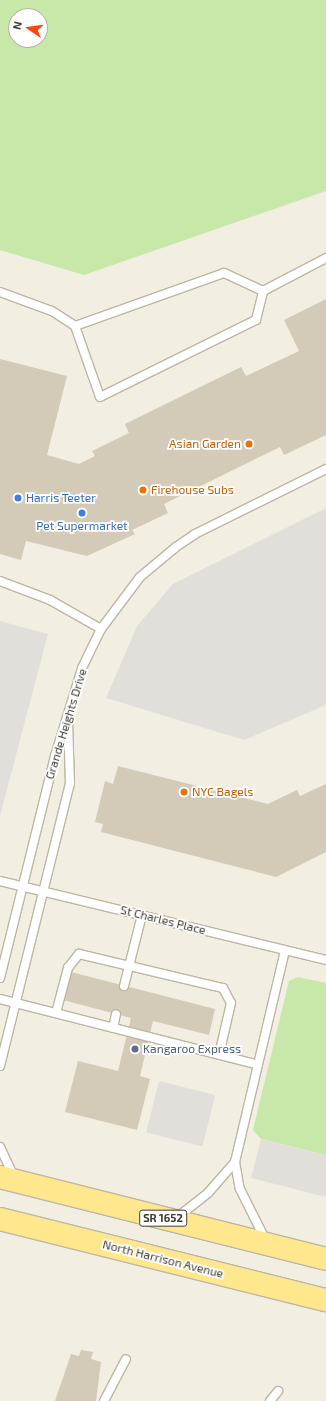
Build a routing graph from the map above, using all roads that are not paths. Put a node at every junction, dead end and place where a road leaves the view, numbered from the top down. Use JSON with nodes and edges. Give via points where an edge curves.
{"nodes":[{"id":1,"x":326,"y":258,"type":"edge"},
{"id":2,"x":264,"y":291,"type":"junction"},
{"id":3,"x":0,"y":292,"type":"edge"},
{"id":4,"x":75,"y":326,"type":"junction"},
{"id":5,"x":326,"y":469,"type":"edge"},
{"id":6,"x":0,"y":581,"type":"edge"},
{"id":7,"x":100,"y":630,"type":"junction"},
{"id":8,"x":67,"y":715,"type":"junction"},
{"id":9,"x":0,"y":881,"type":"edge"},
{"id":10,"x":22,"y":886,"type":"junction"},
{"id":11,"x":43,"y":892,"type":"junction"},
{"id":12,"x":142,"y":915,"type":"junction"},
{"id":13,"x":285,"y":951,"type":"junction"},
{"id":14,"x":326,"y":960,"type":"edge"},
{"id":15,"x":130,"y":965,"type":"junction"},
{"id":16,"x":0,"y":978,"type":"edge"},
{"id":17,"x":124,"y":986,"type":"dead end"},
{"id":18,"x":0,"y":999,"type":"edge"},
{"id":19,"x":15,"y":1003,"type":"junction"},
{"id":20,"x":56,"y":1014,"type":"junction"},
{"id":21,"x":116,"y":1014,"type":"dead end"},
{"id":22,"x":113,"y":1028,"type":"junction"},
{"id":23,"x":220,"y":1055,"type":"junction"},
{"id":24,"x":258,"y":1065,"type":"junction"},
{"id":25,"x":0,"y":1066,"type":"edge"},
{"id":26,"x":0,"y":1147,"type":"edge"},
{"id":27,"x":235,"y":1162,"type":"junction"},
{"id":28,"x":8,"y":1179,"type":"edge"},
{"id":29,"x":0,"y":1219,"type":"edge"},
{"id":30,"x":172,"y":1221,"type":"junction"},
{"id":31,"x":268,"y":1245,"type":"junction"},
{"id":32,"x":326,"y":1260,"type":"edge"},
{"id":33,"x":326,"y":1300,"type":"edge"},
{"id":34,"x":126,"y":1359,"type":"dead end"},
{"id":35,"x":278,"y":1391,"type":"dead end"},
{"id":36,"x":104,"y":1401,"type":"edge"},
{"id":37,"x":270,"y":1401,"type":"edge"}],
"edges":[{"from":1,"to":2,"type":"lane"},
{"from":2,"to":4,"type":"lane","via":[[224,273]]},
{"from":2,"to":4,"type":"lane","via":[[256,320],[100,397]]},
{"from":3,"to":4,"type":"lane","via":[[52,311]]},
{"from":5,"to":7,"type":"lane","name":"Grande Heights Drive","via":[[195,534],[176,547],[140,577]]},
{"from":6,"to":7,"type":"lane","via":[[50,600]]},
{"from":7,"to":8,"type":"lane","name":"Grande Heights Drive","via":[[82,668]]},
{"from":8,"to":10,"type":"lane","name":"Grande Heights Drive"},
{"from":8,"to":11,"type":"lane","name":"Grande Heights Drive","via":[[70,784]]},
{"from":9,"to":10,"type":"lane","name":"St Charles Place"},
{"from":10,"to":11,"type":"lane","name":"St Charles Place"},
{"from":10,"to":16,"type":"lane","name":"Grande Heights Drive"},
{"from":11,"to":12,"type":"lane","name":"St Charles Place"},
{"from":11,"to":19,"type":"lane","name":"Grande Heights Drive"},
{"from":12,"to":13,"type":"lane","name":"St Charles Place"},
{"from":12,"to":15,"type":"lane"},
{"from":13,"to":14,"type":"lane","name":"St Charles Place"},
{"from":13,"to":24,"type":"lane"},
{"from":15,"to":17,"type":"lane"},
{"from":15,"to":20,"type":"lane","via":[[79,954],[68,968]]},
{"from":15,"to":23,"type":"lane","via":[[223,988],[231,1004]]},
{"from":18,"to":19,"type":"lane"},
{"from":19,"to":20,"type":"lane"},
{"from":19,"to":25,"type":"lane","name":"Grande Heights Drive"},
{"from":20,"to":22,"type":"lane"},
{"from":21,"to":22,"type":"lane"},
{"from":22,"to":23,"type":"lane"},
{"from":23,"to":24,"type":"lane"},
{"from":24,"to":27,"type":"lane"},
{"from":26,"to":28,"type":"lane"},
{"from":27,"to":30,"type":"lane","via":[[212,1188]]},
{"from":27,"to":31,"type":"lane","via":[[240,1189]]},
{"from":28,"to":30,"type":"main road","number":"SR 1652"},
{"from":29,"to":33,"type":"main road","name":"North Harrison Avenue"},
{"from":30,"to":31,"type":"main road","number":"SR 1652"},
{"from":31,"to":32,"type":"main road","number":"SR 1652"},
{"from":34,"to":36,"type":"lane"},
{"from":35,"to":37,"type":"lane"}]}
